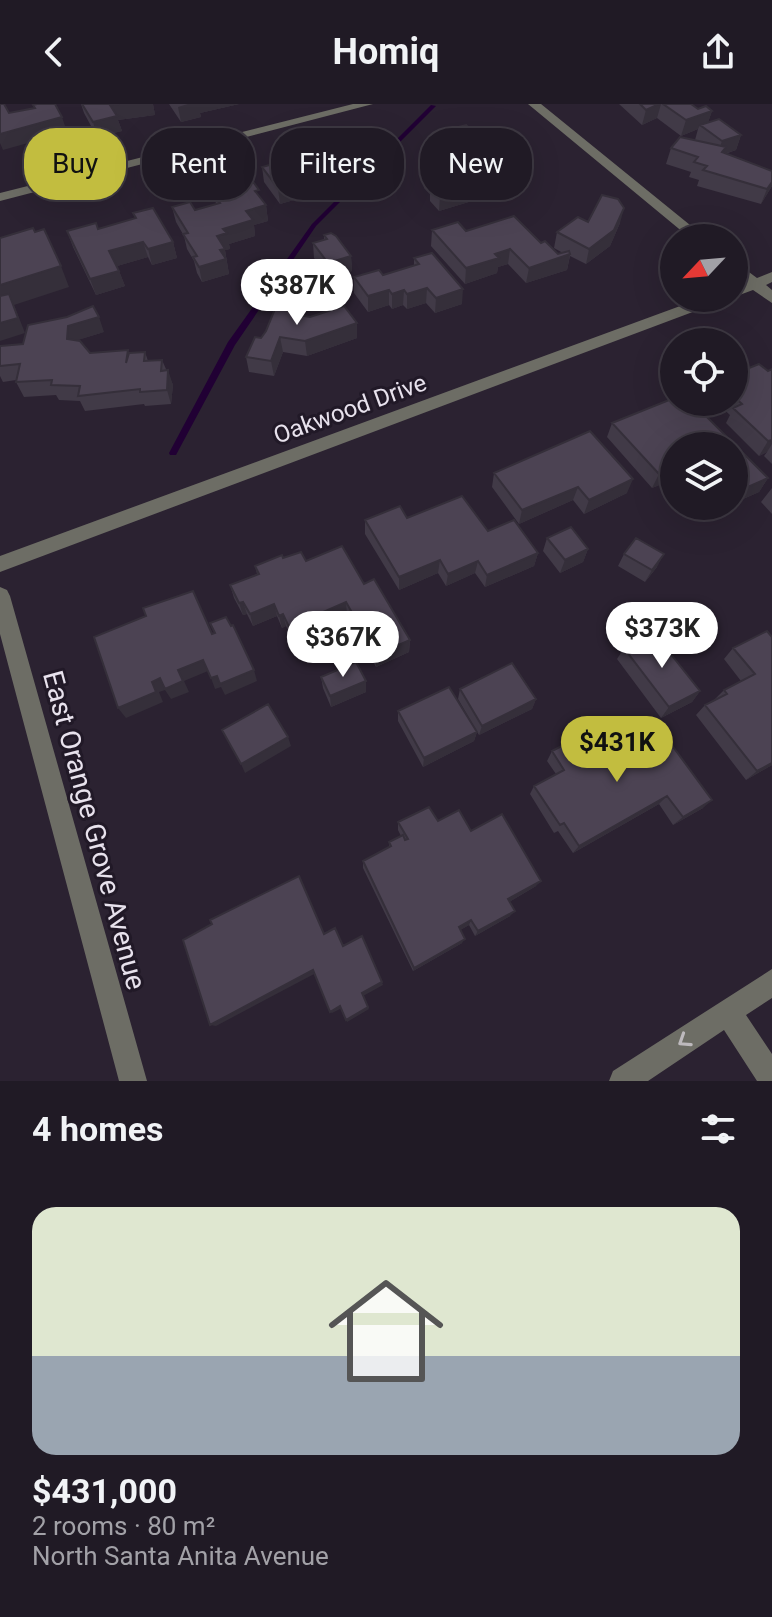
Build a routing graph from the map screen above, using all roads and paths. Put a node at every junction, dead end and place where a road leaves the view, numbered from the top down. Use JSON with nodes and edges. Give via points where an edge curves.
{"nodes":[{"id":1,"x":367,"y":104,"type":"edge"},
{"id":2,"x":534,"y":104,"type":"edge"},
{"id":3,"x":0,"y":197,"type":"edge"},
{"id":4,"x":682,"y":224,"type":"edge"},
{"id":5,"x":772,"y":277,"type":"edge"},
{"id":6,"x":748,"y":278,"type":"edge"},
{"id":7,"x":755,"y":284,"type":"junction"},
{"id":8,"x":748,"y":287,"type":"edge"},
{"id":9,"x":772,"y":298,"type":"edge"},
{"id":10,"x":679,"y":312,"type":"edge"},
{"id":11,"x":0,"y":564,"type":"edge"},
{"id":12,"x":0,"y":596,"type":"edge"},
{"id":13,"x":772,"y":982,"type":"edge"},
{"id":14,"x":728,"y":1012,"type":"junction"},
{"id":15,"x":772,"y":1079,"type":"edge"},
{"id":16,"x":133,"y":1081,"type":"edge"},
{"id":17,"x":623,"y":1081,"type":"edge"}],
"edges":[{"from":1,"to":3,"type":"street"},
{"from":2,"to":4,"type":"street"},
{"from":5,"to":7,"type":"street"},
{"from":6,"to":7,"type":"street"},
{"from":7,"to":8,"type":"street"},
{"from":7,"to":9,"type":"street"},
{"from":10,"to":11,"type":"street","name":"Oakwood Drive"},
{"from":12,"to":16,"type":"street","name":"East Orange Grove Avenue"},
{"from":13,"to":14,"type":"street"},
{"from":14,"to":15,"type":"street"},
{"from":14,"to":17,"type":"street","one_way":true}]}
